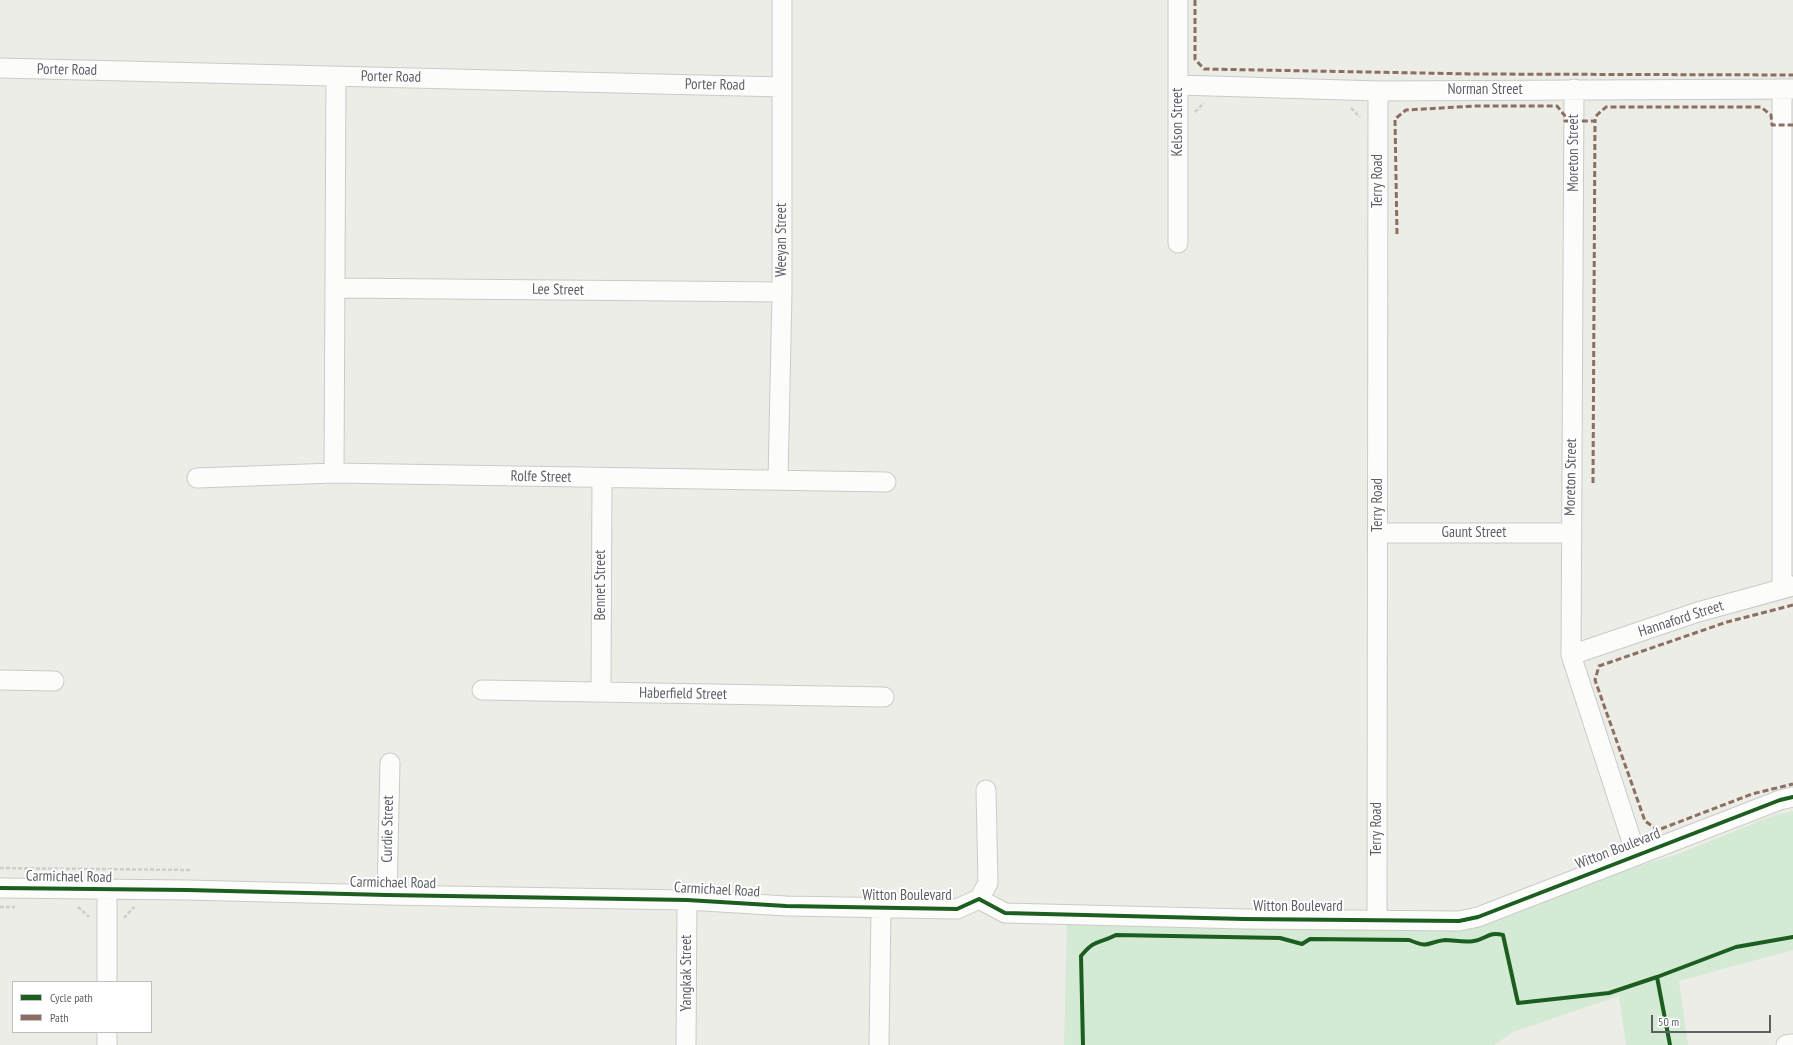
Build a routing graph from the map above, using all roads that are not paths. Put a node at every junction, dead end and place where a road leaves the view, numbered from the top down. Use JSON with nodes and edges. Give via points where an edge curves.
{"nodes":[{"id":1,"x":782,"y":0,"type":"edge"},
{"id":2,"x":1178,"y":0,"type":"edge"},
{"id":3,"x":0,"y":68,"type":"edge"},
{"id":4,"x":336,"y":76,"type":"junction"},
{"id":5,"x":1178,"y":85,"type":"junction"},
{"id":6,"x":782,"y":87,"type":"junction"},
{"id":7,"x":1574,"y":89,"type":"junction"},
{"id":8,"x":1788,"y":89,"type":"edge"},
{"id":9,"x":1378,"y":91,"type":"junction"},
{"id":10,"x":1178,"y":243,"type":"dead end"},
{"id":11,"x":335,"y":288,"type":"junction"},
{"id":12,"x":782,"y":292,"type":"junction"},
{"id":13,"x":334,"y":473,"type":"junction"},
{"id":14,"x":197,"y":478,"type":"dead end"},
{"id":15,"x":602,"y":478,"type":"junction"},
{"id":16,"x":778,"y":480,"type":"junction"},
{"id":17,"x":886,"y":482,"type":"dead end"},
{"id":18,"x":1378,"y":532,"type":"junction"},
{"id":19,"x":1570,"y":533,"type":"junction"},
{"id":20,"x":1788,"y":587,"type":"edge"},
{"id":21,"x":1571,"y":655,"type":"junction"},
{"id":22,"x":0,"y":680,"type":"edge"},
{"id":23,"x":54,"y":681,"type":"dead end"},
{"id":24,"x":482,"y":690,"type":"dead end"},
{"id":25,"x":601,"y":692,"type":"junction"},
{"id":26,"x":884,"y":697,"type":"dead end"},
{"id":27,"x":390,"y":763,"type":"dead end"},
{"id":28,"x":986,"y":790,"type":"dead end"},
{"id":29,"x":1793,"y":797,"type":"edge"},
{"id":30,"x":1636,"y":854,"type":"junction"},
{"id":31,"x":0,"y":888,"type":"edge"},
{"id":32,"x":107,"y":890,"type":"junction"},
{"id":33,"x":387,"y":895,"type":"junction"},
{"id":34,"x":978,"y":899,"type":"junction"},
{"id":35,"x":687,"y":900,"type":"junction"},
{"id":36,"x":786,"y":906,"type":"joint"},
{"id":37,"x":881,"y":908,"type":"junction"},
{"id":38,"x":1377,"y":920,"type":"junction"},
{"id":39,"x":107,"y":981,"type":"edge"},
{"id":40,"x":107,"y":1033,"type":"edge"},
{"id":41,"x":1793,"y":1044,"type":"edge"},
{"id":42,"x":107,"y":1045,"type":"edge"},
{"id":43,"x":686,"y":1045,"type":"edge"},
{"id":44,"x":879,"y":1045,"type":"edge"},
{"id":45,"x":1786,"y":1045,"type":"edge"}],
"edges":[{"from":1,"to":6,"type":"street","name":"Weeyan Street"},
{"from":2,"to":5,"type":"street","name":"Kelson Street"},
{"from":3,"to":4,"type":"street","name":"Porter Road"},
{"from":4,"to":6,"type":"street","name":"Porter Road"},
{"from":4,"to":11,"type":"street"},
{"from":5,"to":9,"type":"street","name":"Norman Street"},
{"from":5,"to":10,"type":"street","name":"Kelson Street"},
{"from":6,"to":12,"type":"street","name":"Weeyan Street"},
{"from":7,"to":8,"type":"street","name":"Norman Street"},
{"from":7,"to":9,"type":"street","name":"Norman Street"},
{"from":7,"to":19,"type":"street","name":"Moreton Street"},
{"from":8,"to":20,"type":"street"},
{"from":9,"to":18,"type":"street","name":"Terry Road"},
{"from":11,"to":12,"type":"street","name":"Lee Street"},
{"from":11,"to":13,"type":"street"},
{"from":12,"to":16,"type":"street","name":"Weeyan Street"},
{"from":13,"to":14,"type":"street","name":"Rolfe Street"},
{"from":13,"to":15,"type":"street","name":"Rolfe Street"},
{"from":15,"to":16,"type":"street","name":"Rolfe Street"},
{"from":15,"to":25,"type":"street","name":"Bennet Street"},
{"from":16,"to":17,"type":"street","name":"Rolfe Street"},
{"from":18,"to":19,"type":"street","name":"Gaunt Street"},
{"from":18,"to":38,"type":"street","name":"Terry Road"},
{"from":19,"to":21,"type":"street","name":"Moreton Street"},
{"from":20,"to":21,"type":"street","name":"Hannaford Street","via":[[1698,612]]},
{"from":21,"to":30,"type":"street","name":"Moreton Street"},
{"from":22,"to":23,"type":"street"},
{"from":24,"to":25,"type":"street","name":"Haberfield Street"},
{"from":25,"to":26,"type":"street","name":"Haberfield Street"},
{"from":27,"to":33,"type":"street","name":"Curdie Street"},
{"from":28,"to":34,"type":"street","via":[[988,883]]},
{"from":29,"to":30,"type":"street","name":"Witton Boulevard"},
{"from":30,"to":38,"type":"street","name":"Witton Boulevard","via":[[1478,917],[1459,921]]},
{"from":31,"to":32,"type":"street","name":"Carmichael Road"},
{"from":32,"to":33,"type":"street","name":"Carmichael Road"},
{"from":32,"to":39,"type":"street"},
{"from":33,"to":35,"type":"street","name":"Carmichael Road"},
{"from":34,"to":37,"type":"street","name":"Witton Boulevard","via":[[957,909]]},
{"from":34,"to":38,"type":"street","name":"Witton Boulevard","via":[[1005,913]]},
{"from":35,"to":36,"type":"street","name":"Carmichael Road"},
{"from":35,"to":43,"type":"street","name":"Yangkak Street"},
{"from":36,"to":37,"type":"street","name":"Witton Boulevard"},
{"from":37,"to":44,"type":"street"},
{"from":40,"to":42,"type":"street"},
{"from":41,"to":45,"type":"street"}]}
